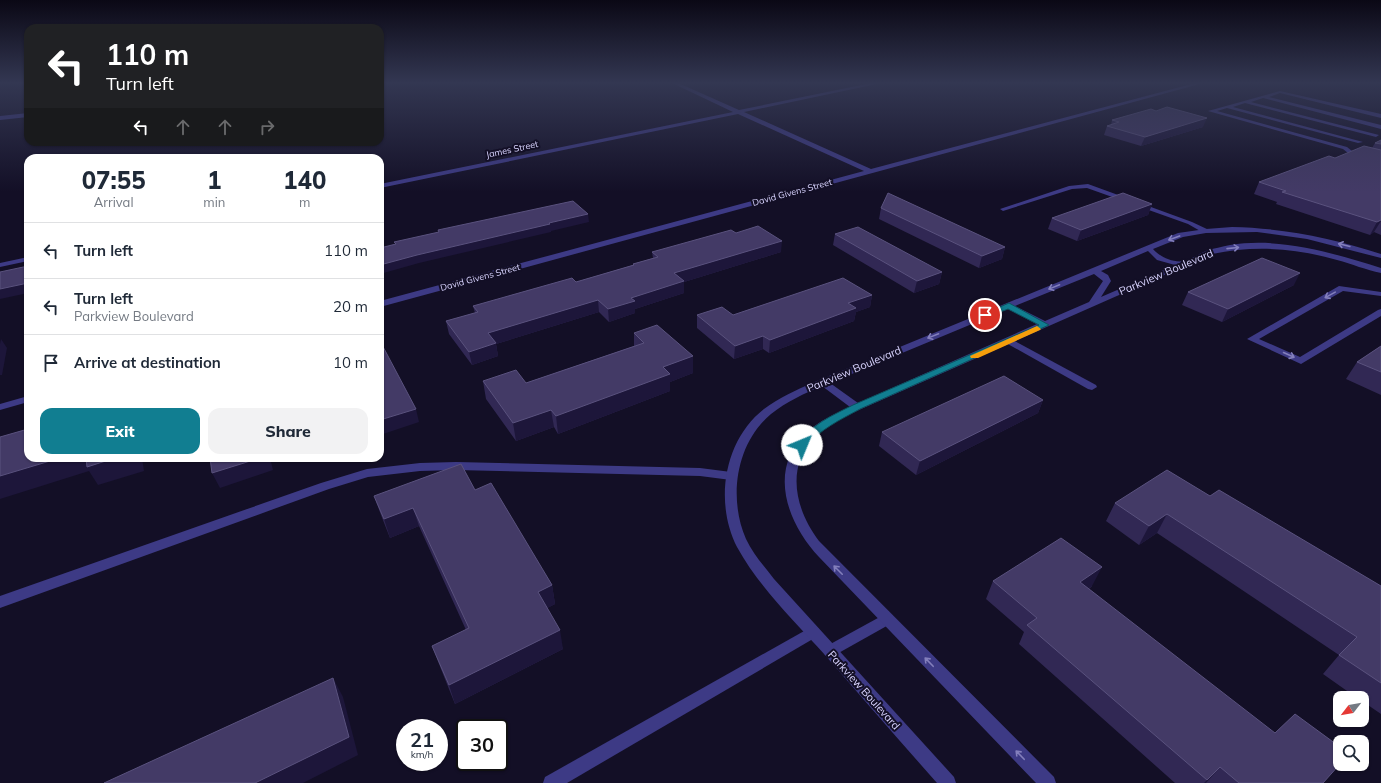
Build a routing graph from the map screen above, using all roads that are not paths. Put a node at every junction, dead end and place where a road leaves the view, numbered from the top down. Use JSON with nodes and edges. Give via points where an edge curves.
{"nodes":[{"id":1,"x":707,"y":119,"type":"edge"},
{"id":2,"x":753,"y":119,"type":"edge"},
{"id":3,"x":1067,"y":119,"type":"edge"},
{"id":4,"x":1238,"y":119,"type":"edge"},
{"id":5,"x":1273,"y":119,"type":"edge"},
{"id":6,"x":1315,"y":119,"type":"edge"},
{"id":7,"x":1348,"y":119,"type":"edge"},
{"id":8,"x":1381,"y":127,"type":"edge"},
{"id":9,"x":1379,"y":134,"type":"edge"},
{"id":10,"x":1360,"y":142,"type":"junction"},
{"id":11,"x":1345,"y":148,"type":"junction"},
{"id":12,"x":1381,"y":160,"type":"edge"},
{"id":13,"x":868,"y":171,"type":"junction"},
{"id":14,"x":384,"y":185,"type":"edge"},
{"id":15,"x":1003,"y":209,"type":"dead end"},
{"id":16,"x":1205,"y":230,"type":"junction"},
{"id":17,"x":1149,"y":248,"type":"junction"},
{"id":18,"x":1381,"y":256,"type":"edge"},
{"id":19,"x":24,"y":260,"type":"edge"},
{"id":20,"x":1185,"y":263,"type":"junction"},
{"id":21,"x":0,"y":265,"type":"edge"},
{"id":22,"x":1094,"y":270,"type":"junction"},
{"id":23,"x":1381,"y":271,"type":"edge"},
{"id":24,"x":1381,"y":294,"type":"edge"},
{"id":25,"x":384,"y":303,"type":"edge"},
{"id":26,"x":1092,"y":304,"type":"junction"},
{"id":27,"x":1009,"y":306,"type":"junction"},
{"id":28,"x":1381,"y":312,"type":"edge"},
{"id":29,"x":1045,"y":325,"type":"junction"},
{"id":30,"x":1009,"y":341,"type":"junction"},
{"id":31,"x":823,"y":382,"type":"junction"},
{"id":32,"x":1092,"y":387,"type":"dead end"},
{"id":33,"x":24,"y":400,"type":"edge"},
{"id":34,"x":0,"y":407,"type":"edge"},
{"id":35,"x":857,"y":407,"type":"junction"},
{"id":36,"x":731,"y":476,"type":"junction"},
{"id":37,"x":0,"y":602,"type":"edge"},
{"id":38,"x":887,"y":619,"type":"junction"},
{"id":39,"x":813,"y":632,"type":"junction"},
{"id":40,"x":830,"y":651,"type":"junction"},
{"id":41,"x":551,"y":783,"type":"edge"},
{"id":42,"x":948,"y":783,"type":"edge"},
{"id":43,"x":1048,"y":783,"type":"edge"}],
"edges":[{"from":1,"to":14,"type":"street","name":"James Street"},
{"from":2,"to":13,"type":"street"},
{"from":3,"to":13,"type":"street","name":"David Givens Street"},
{"from":4,"to":11,"type":"street"},
{"from":5,"to":10,"type":"street"},
{"from":6,"to":9,"type":"street"},
{"from":7,"to":8,"type":"street"},
{"from":9,"to":10,"type":"street"},
{"from":10,"to":11,"type":"street"},
{"from":11,"to":12,"type":"street","via":[[1350,152]]},
{"from":13,"to":25,"type":"street","name":"David Givens Street"},
{"from":15,"to":16,"type":"street","via":[[1072,187],[1088,186]]},
{"from":16,"to":17,"type":"street","name":"Parkview Boulevard","one_way":true,"via":[[1177,236]]},
{"from":18,"to":16,"type":"street","name":"Parkview Boulevard","one_way":true,"via":[[1285,233],[1241,229]]},
{"from":17,"to":20,"type":"street","via":[[1162,260]]},
{"from":17,"to":22,"type":"street","name":"Parkview Boulevard"},
{"from":19,"to":21,"type":"street"},
{"from":20,"to":23,"type":"street","name":"Parkview Boulevard","one_way":true,"via":[[1221,249],[1264,246],[1310,251]]},
{"from":20,"to":26,"type":"street","name":"Parkview Boulevard"},
{"from":22,"to":26,"type":"street","via":[[1106,277],[1107,281]]},
{"from":22,"to":27,"type":"street","name":"Parkview Boulevard","one_way":true},
{"from":24,"to":28,"type":"street","one_way":true,"via":[[1342,288],[1252,339],[1301,360]]},
{"from":26,"to":29,"type":"street","name":"Parkview Boulevard"},
{"from":27,"to":29,"type":"street"},
{"from":27,"to":31,"type":"street","name":"Parkview Boulevard","one_way":true},
{"from":29,"to":30,"type":"street","name":"Parkview Boulevard"},
{"from":30,"to":32,"type":"street"},
{"from":30,"to":35,"type":"street","name":"Parkview Boulevard"},
{"from":31,"to":35,"type":"street"},
{"from":31,"to":36,"type":"street","name":"Parkview Boulevard","via":[[777,405],[754,425],[735,459]]},
{"from":33,"to":34,"type":"street"},
{"from":38,"to":35,"type":"street","name":"Parkview Boulevard","one_way":true,"via":[[809,538],[798,519],[790,496],[790,474],[794,455],[810,435]]},
{"from":36,"to":37,"type":"street","via":[[700,472],[456,466],[368,473]]},
{"from":36,"to":39,"type":"street","name":"Parkview Boulevard","via":[[732,511],[737,533],[769,583]]},
{"from":38,"to":40,"type":"street"},
{"from":43,"to":38,"type":"street","name":"Parkview Boulevard","one_way":true},
{"from":39,"to":40,"type":"street","name":"Parkview Boulevard"},
{"from":39,"to":41,"type":"street"},
{"from":40,"to":42,"type":"street","name":"Parkview Boulevard"}]}
